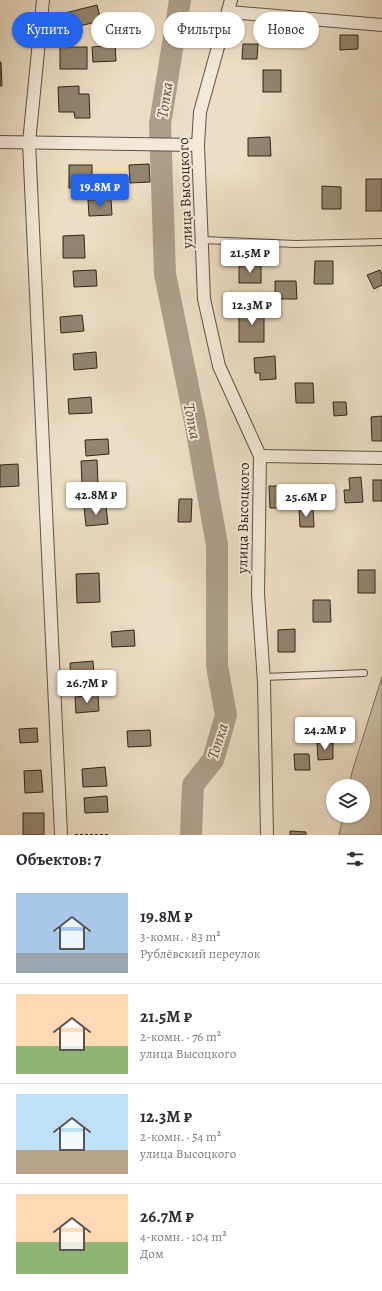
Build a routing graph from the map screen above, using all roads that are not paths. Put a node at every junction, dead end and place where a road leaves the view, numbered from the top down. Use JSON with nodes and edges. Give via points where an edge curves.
{"nodes":[{"id":1,"x":43,"y":0,"type":"edge"},
{"id":2,"x":230,"y":6,"type":"edge"},
{"id":3,"x":382,"y":25,"type":"edge"},
{"id":4,"x":0,"y":142,"type":"edge"},
{"id":5,"x":29,"y":142,"type":"junction"},
{"id":6,"x":198,"y":146,"type":"junction"},
{"id":7,"x":202,"y":240,"type":"junction"},
{"id":8,"x":382,"y":242,"type":"edge"},
{"id":9,"x":260,"y":456,"type":"junction"},
{"id":10,"x":382,"y":458,"type":"edge"},
{"id":11,"x":364,"y":673,"type":"dead end"},
{"id":12,"x":264,"y":677,"type":"junction"},
{"id":13,"x":62,"y":835,"type":"edge"},
{"id":14,"x":267,"y":835,"type":"edge"}],
"edges":[{"from":1,"to":5,"type":"street"},
{"from":2,"to":3,"type":"street"},
{"from":2,"to":6,"type":"street","name":"улица Высоцкого","via":[[200,112]]},
{"from":4,"to":5,"type":"street"},
{"from":5,"to":6,"type":"street"},
{"from":5,"to":13,"type":"street"},
{"from":6,"to":7,"type":"street","name":"улица Высоцкого"},
{"from":7,"to":8,"type":"lane","via":[[296,244]]},
{"from":7,"to":9,"type":"street","name":"улица Высоцкого","via":[[204,299],[219,366]]},
{"from":9,"to":10,"type":"street"},
{"from":9,"to":12,"type":"street","name":"улица Высоцкого","via":[[258,594]]},
{"from":11,"to":12,"type":"lane"},
{"from":12,"to":14,"type":"street","name":"улица Высоцкого"}]}
